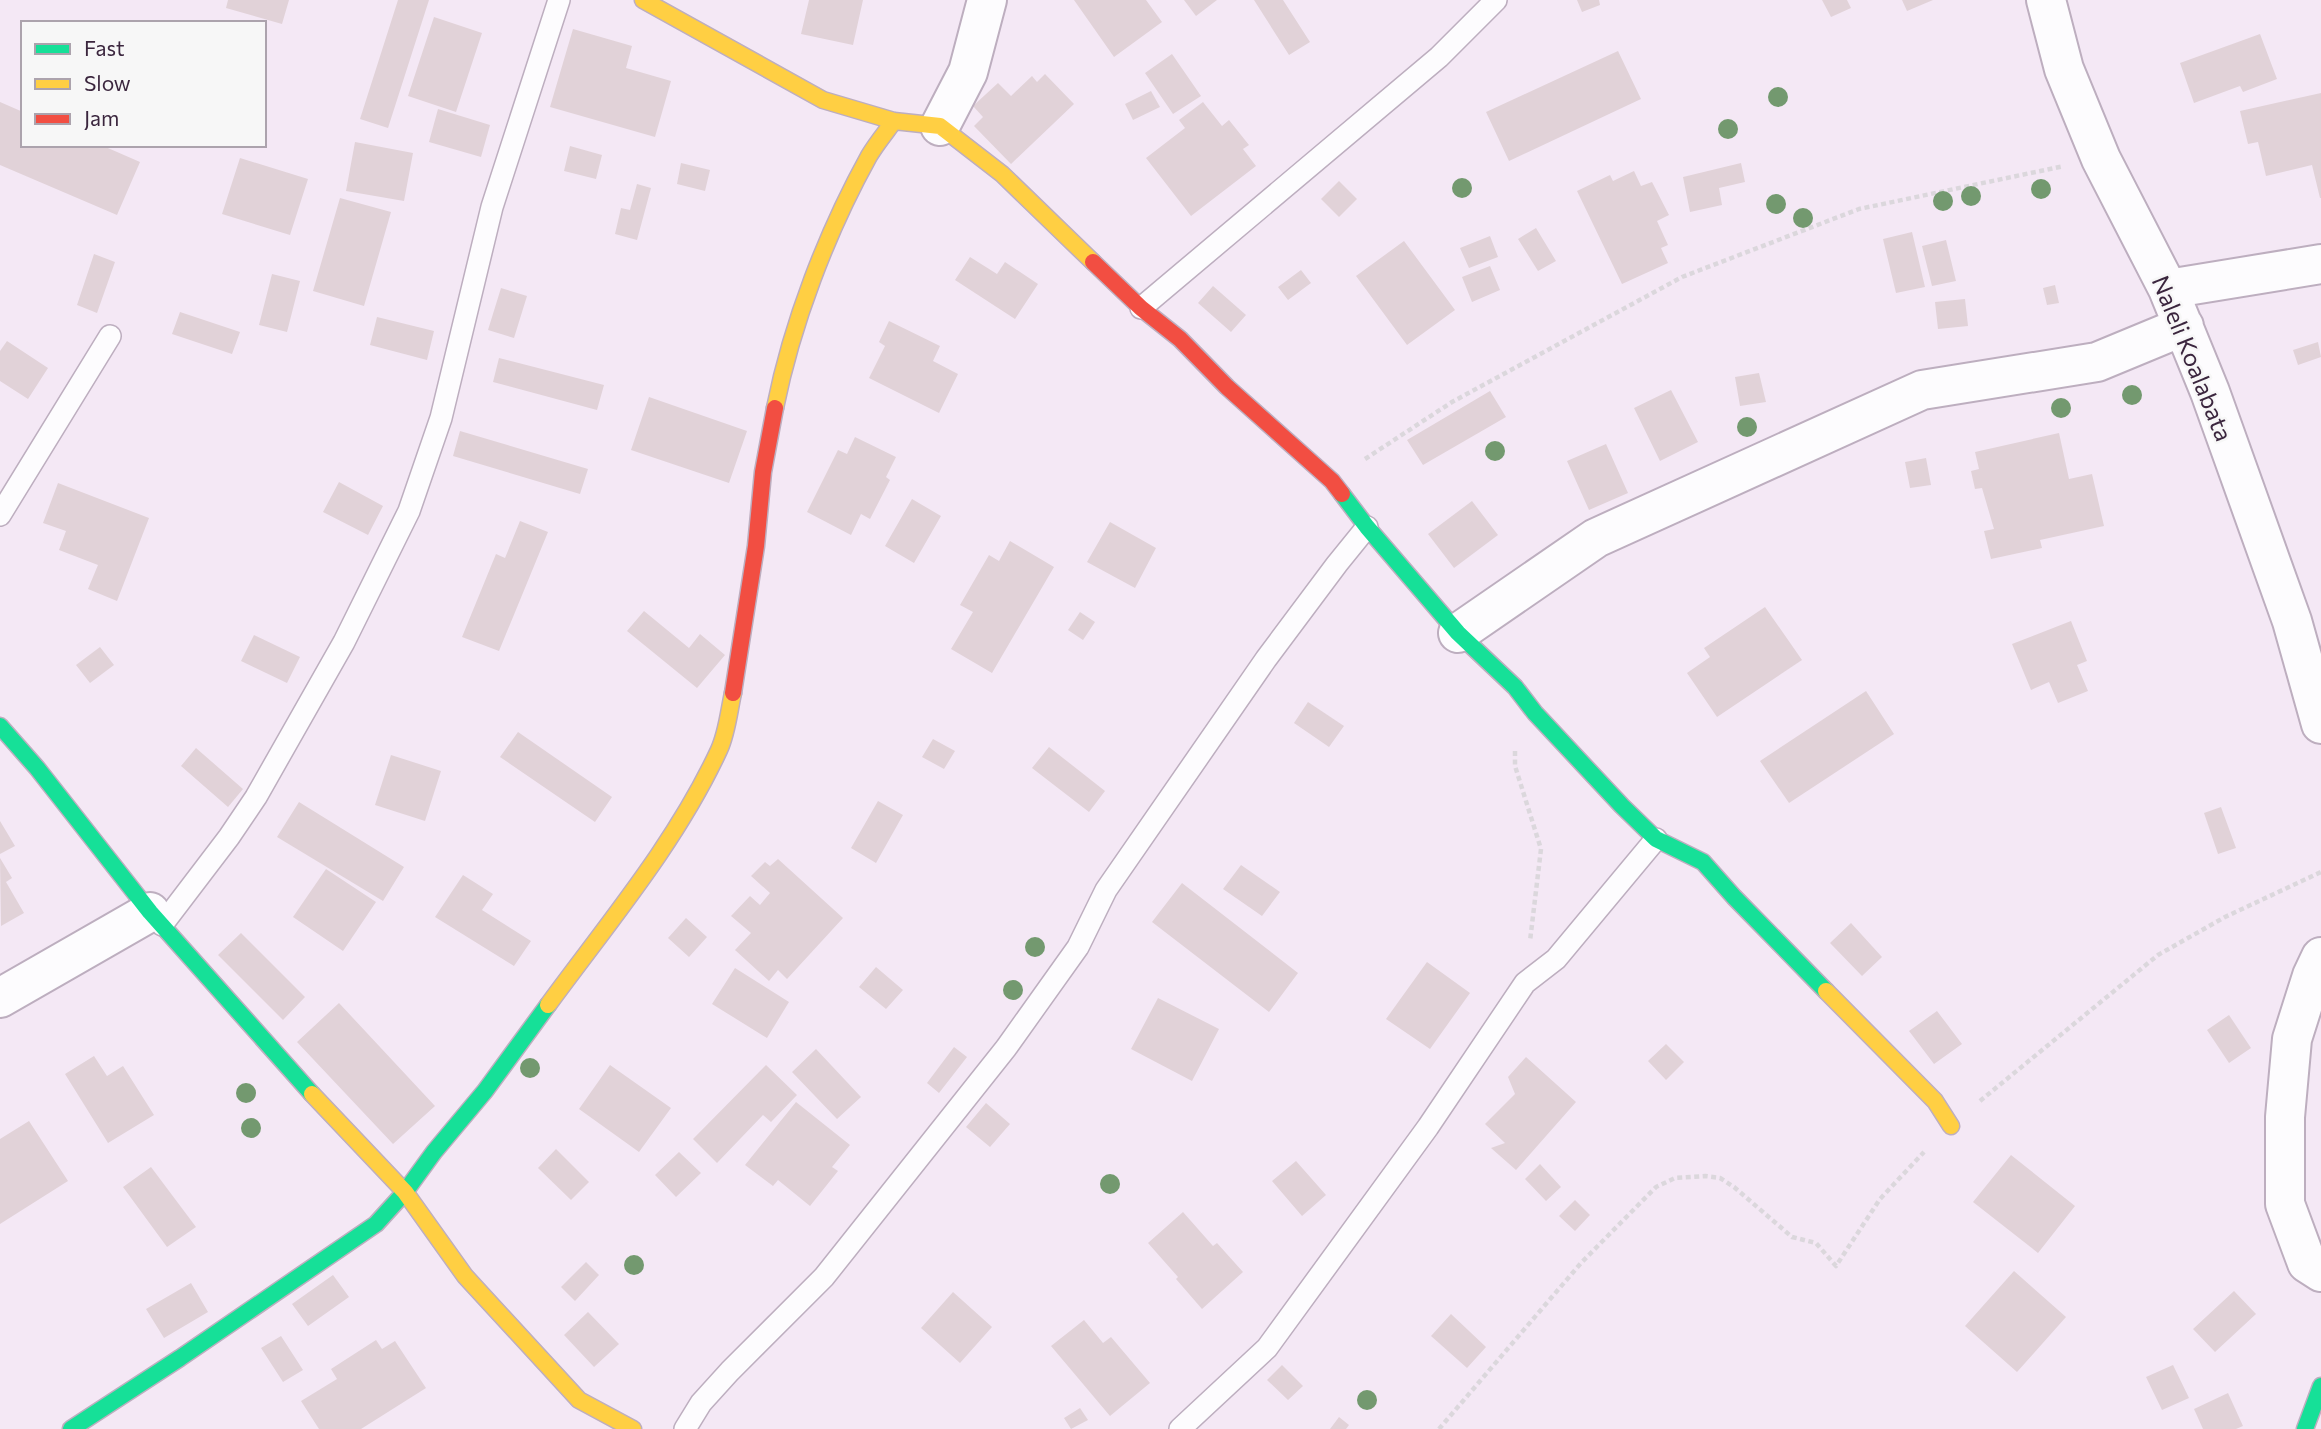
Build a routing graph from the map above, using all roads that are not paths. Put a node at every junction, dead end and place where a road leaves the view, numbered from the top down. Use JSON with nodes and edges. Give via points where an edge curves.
{"nodes":[{"id":1,"x":559,"y":0,"type":"edge"},
{"id":2,"x":643,"y":0,"type":"edge"},
{"id":3,"x":987,"y":0,"type":"edge"},
{"id":4,"x":1496,"y":0,"type":"edge"},
{"id":5,"x":2046,"y":0,"type":"edge"},
{"id":6,"x":894,"y":121,"type":"junction"},
{"id":7,"x":940,"y":126,"type":"junction"},
{"id":8,"x":2321,"y":264,"type":"edge"},
{"id":9,"x":2168,"y":289,"type":"junction"},
{"id":10,"x":1141,"y":308,"type":"junction"},
{"id":11,"x":2184,"y":326,"type":"junction"},
{"id":12,"x":110,"y":335,"type":"dead end"},
{"id":13,"x":0,"y":515,"type":"edge"},
{"id":14,"x":1367,"y":527,"type":"junction"},
{"id":15,"x":1458,"y":633,"type":"junction"},
{"id":16,"x":2321,"y":724,"type":"edge"},
{"id":17,"x":0,"y":726,"type":"edge"},
{"id":18,"x":1656,"y":839,"type":"junction"},
{"id":19,"x":156,"y":919,"type":"junction"},
{"id":20,"x":2321,"y":957,"type":"edge"},
{"id":21,"x":0,"y":998,"type":"edge"},
{"id":22,"x":1951,"y":1126,"type":"road end"},
{"id":23,"x":405,"y":1192,"type":"junction"},
{"id":24,"x":2321,"y":1272,"type":"edge"},
{"id":25,"x":2321,"y":1386,"type":"edge"},
{"id":26,"x":71,"y":1429,"type":"edge"},
{"id":27,"x":633,"y":1429,"type":"edge"},
{"id":28,"x":685,"y":1429,"type":"edge"},
{"id":29,"x":1180,"y":1429,"type":"edge"},
{"id":30,"x":2305,"y":1429,"type":"edge"}],
"edges":[{"from":1,"to":19,"type":"lane","via":[[492,207],[441,418],[409,512],[344,642],[256,797],[229,837]]},
{"from":2,"to":6,"type":"street","via":[[823,100]]},
{"from":3,"to":7,"type":"street","via":[[968,72]]},
{"from":4,"to":10,"type":"lane","via":[[1438,57]]},
{"from":5,"to":9,"type":"street","name":"Naleli Koalabata","via":[[2064,69],[2101,159]]},
{"from":6,"to":7,"type":"street"},
{"from":6,"to":23,"type":"street","via":[[870,154],[827,244],[794,334],[763,472],[756,546],[720,748],[646,870],[485,1091]]},
{"from":7,"to":10,"type":"street","via":[[1022,192]]},
{"from":8,"to":9,"type":"street"},
{"from":9,"to":11,"type":"street","name":"Naleli Koalabata"},
{"from":10,"to":14,"type":"street","via":[[1332,481]]},
{"from":11,"to":15,"type":"street","via":[[2097,362],[1922,390],[1596,537]]},
{"from":11,"to":16,"type":"street","name":"Naleli Koalabata","via":[[2292,621]]},
{"from":12,"to":13,"type":"lane"},
{"from":14,"to":15,"type":"street"},
{"from":14,"to":28,"type":"lane","via":[[1266,659],[1105,890],[1078,947],[1006,1048],[824,1277],[723,1378]]},
{"from":15,"to":18,"type":"street","via":[[1515,687]]},
{"from":17,"to":19,"type":"street"},
{"from":18,"to":22,"type":"street","via":[[1703,862],[1935,1101]]},
{"from":18,"to":29,"type":"lane","via":[[1556,960],[1525,983],[1436,1116],[1268,1348]]},
{"from":19,"to":21,"type":"street"},
{"from":19,"to":23,"type":"street"},
{"from":20,"to":24,"type":"street","via":[[2292,1039],[2285,1117],[2285,1204],[2307,1263]]},
{"from":23,"to":26,"type":"street","via":[[376,1224]]},
{"from":23,"to":27,"type":"street","via":[[465,1276],[579,1400]]},
{"from":25,"to":30,"type":"street"}]}
